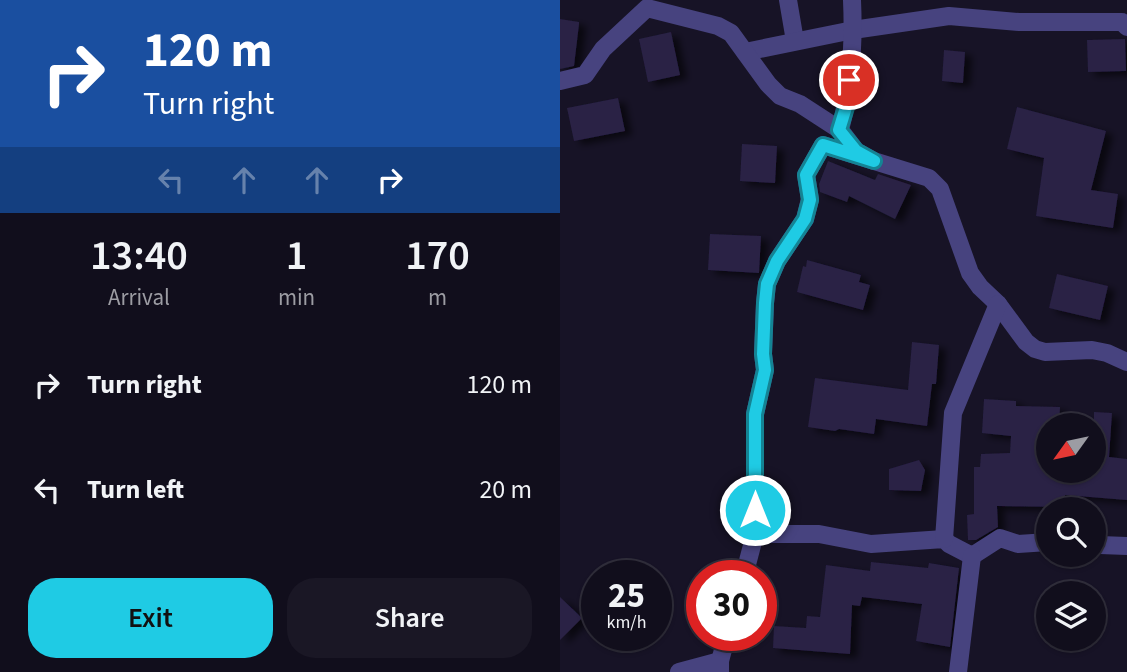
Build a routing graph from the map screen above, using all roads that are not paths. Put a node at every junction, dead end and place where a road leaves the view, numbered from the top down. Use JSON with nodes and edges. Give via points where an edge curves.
{"nodes":[{"id":1,"x":788,"y":0,"type":"edge"},
{"id":2,"x":852,"y":0,"type":"edge"},
{"id":3,"x":1127,"y":27,"type":"edge"},
{"id":4,"x":853,"y":30,"type":"junction"},
{"id":5,"x":795,"y":41,"type":"junction"},
{"id":6,"x":745,"y":52,"type":"junction"},
{"id":7,"x":560,"y":81,"type":"edge"},
{"id":8,"x":839,"y":130,"type":"junction"},
{"id":9,"x":874,"y":161,"type":"junction"},
{"id":10,"x":998,"y":304,"type":"junction"},
{"id":11,"x":1127,"y":362,"type":"edge"},
{"id":12,"x":755,"y":534,"type":"junction"},
{"id":13,"x":944,"y":539,"type":"junction"},
{"id":14,"x":1036,"y":543,"type":"edge"},
{"id":15,"x":1106,"y":545,"type":"edge"},
{"id":16,"x":1127,"y":546,"type":"edge"},
{"id":17,"x":972,"y":556,"type":"junction"},
{"id":18,"x":748,"y":560,"type":"edge"},
{"id":19,"x":720,"y":666,"type":"edge"},
{"id":20,"x":679,"y":672,"type":"edge"},
{"id":21,"x":958,"y":672,"type":"edge"}],
"edges":[{"from":1,"to":5,"type":"street"},
{"from":2,"to":4,"type":"street"},
{"from":3,"to":4,"type":"street","via":[[1122,22],[1019,22],[949,16]]},
{"from":4,"to":5,"type":"street"},
{"from":4,"to":8,"type":"street","via":[[847,104]]},
{"from":5,"to":6,"type":"street"},
{"from":6,"to":7,"type":"street","via":[[731,33],[718,26],[647,8],[603,49],[585,75]]},
{"from":6,"to":8,"type":"street","via":[[780,96]]},
{"from":8,"to":9,"type":"street","via":[[856,151]]},
{"from":9,"to":10,"type":"street","via":[[929,178],[940,189],[970,273]]},
{"from":9,"to":12,"type":"street","via":[[823,145],[806,175],[810,200],[805,219],[767,284],[765,370],[755,414]]},
{"from":10,"to":11,"type":"street","via":[[1035,349],[1091,350]]},
{"from":10,"to":13,"type":"street","via":[[953,414]]},
{"from":12,"to":13,"type":"street","via":[[819,534],[871,544]]},
{"from":12,"to":18,"type":"street"},
{"from":13,"to":17,"type":"street"},
{"from":14,"to":17,"type":"street","via":[[1018,544],[1000,538]]},
{"from":15,"to":16,"type":"street"},
{"from":17,"to":21,"type":"street"},
{"from":19,"to":20,"type":"street"}]}
